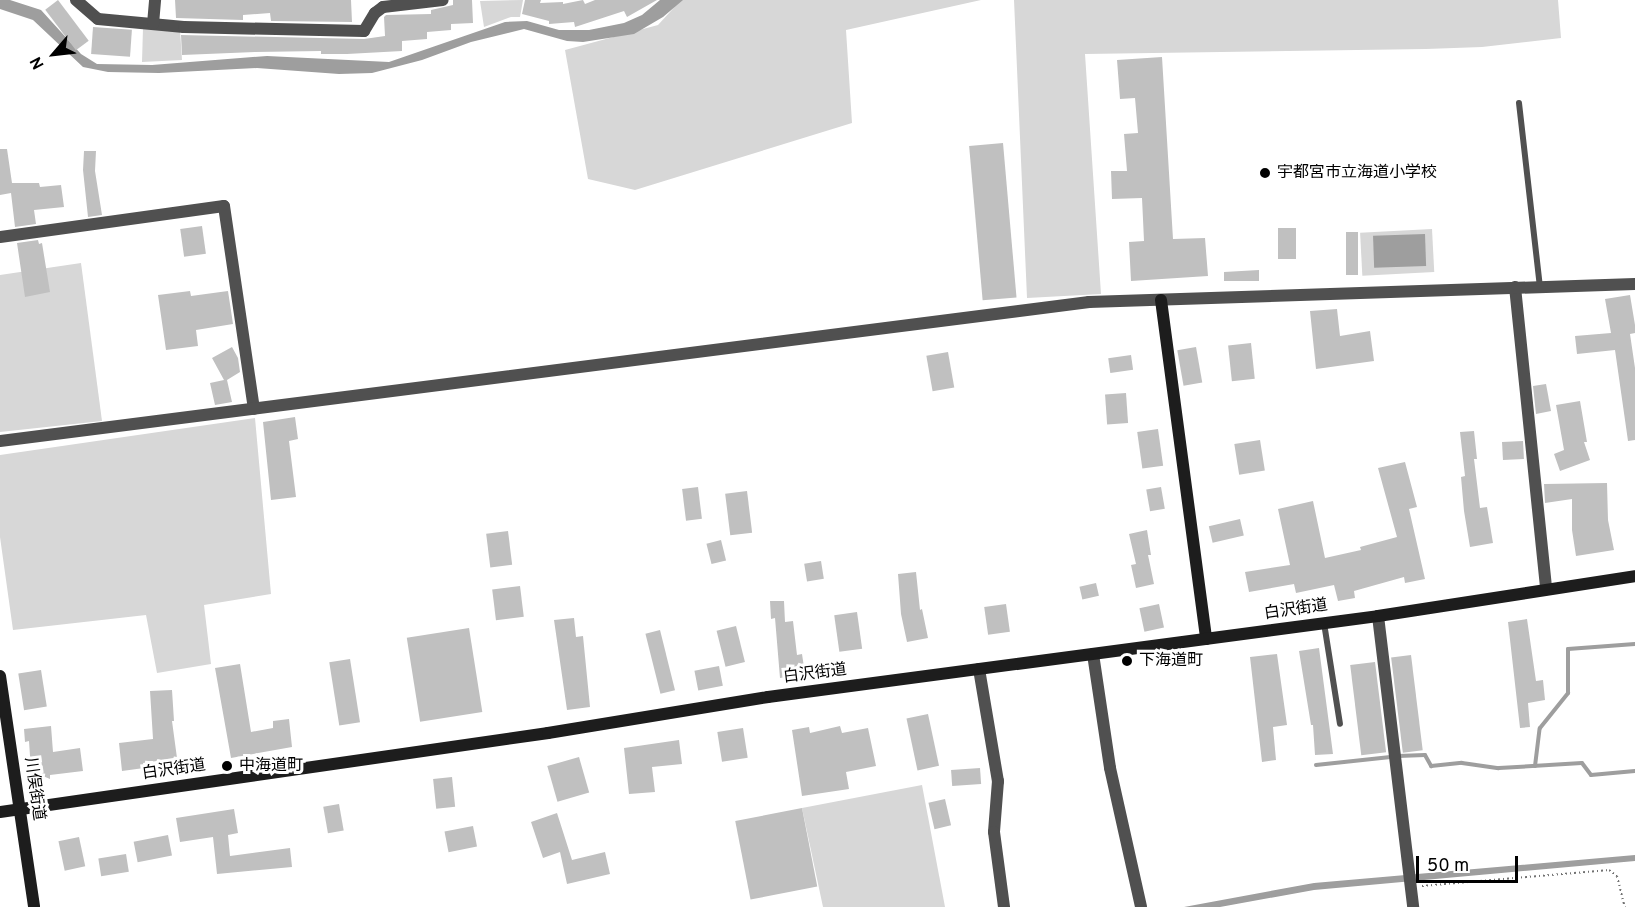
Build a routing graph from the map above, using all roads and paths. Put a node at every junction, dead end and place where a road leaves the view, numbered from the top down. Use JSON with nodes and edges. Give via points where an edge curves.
{"nodes":[{"id":1,"x":155,"y":0,"type":"edge"},
{"id":2,"x":443,"y":0,"type":"edge"},
{"id":3,"x":81,"y":2,"type":"edge"},
{"id":4,"x":153,"y":24,"type":"junction"},
{"id":5,"x":1519,"y":103,"type":"dead end"},
{"id":6,"x":0,"y":237,"type":"edge"},
{"id":7,"x":1635,"y":284,"type":"edge"},
{"id":8,"x":1540,"y":286,"type":"junction"},
{"id":9,"x":1515,"y":287,"type":"junction"},
{"id":10,"x":1161,"y":300,"type":"junction"},
{"id":11,"x":254,"y":409,"type":"junction"},
{"id":12,"x":0,"y":441,"type":"edge"},
{"id":13,"x":1635,"y":576,"type":"edge"},
{"id":14,"x":1546,"y":589,"type":"junction"},
{"id":15,"x":1378,"y":616,"type":"junction"},
{"id":16,"x":1324,"y":622,"type":"junction"},
{"id":17,"x":1206,"y":639,"type":"junction"},
{"id":18,"x":1092,"y":654,"type":"junction"},
{"id":19,"x":979,"y":669,"type":"junction"},
{"id":20,"x":0,"y":676,"type":"edge"},
{"id":21,"x":1340,"y":724,"type":"dead end"},
{"id":22,"x":20,"y":809,"type":"junction"},
{"id":23,"x":0,"y":812,"type":"edge"},
{"id":24,"x":1410,"y":887,"type":"junction"},
{"id":25,"x":34,"y":907,"type":"edge"},
{"id":26,"x":1004,"y":907,"type":"edge"},
{"id":27,"x":1141,"y":907,"type":"edge"},
{"id":28,"x":1413,"y":907,"type":"edge"},
{"id":29,"x":1625,"y":907,"type":"edge"}],
"edges":[{"from":1,"to":4,"type":"street"},
{"from":2,"to":4,"type":"street","via":[[383,7],[364,31]]},
{"from":3,"to":4,"type":"street","via":[[98,19]]},
{"from":5,"to":8,"type":"lane"},
{"from":6,"to":11,"type":"street","via":[[224,206]]},
{"from":7,"to":8,"type":"street"},
{"from":8,"to":9,"type":"street"},
{"from":9,"to":10,"type":"street"},
{"from":9,"to":14,"type":"street"},
{"from":10,"to":11,"type":"street","via":[[1089,302]]},
{"from":10,"to":17,"type":"main road"},
{"from":11,"to":12,"type":"street"},
{"from":13,"to":14,"type":"main road","name":"白沢街道"},
{"from":14,"to":15,"type":"main road","name":"白沢街道"},
{"from":15,"to":16,"type":"main road","name":"白沢街道"},
{"from":15,"to":24,"type":"street"},
{"from":16,"to":17,"type":"main road","name":"白沢街道"},
{"from":16,"to":21,"type":"lane"},
{"from":17,"to":18,"type":"main road","name":"白沢街道"},
{"from":18,"to":19,"type":"main road","name":"白沢街道"},
{"from":18,"to":27,"type":"street","via":[[1110,768]]},
{"from":19,"to":22,"type":"main road","name":"白沢街道"},
{"from":19,"to":26,"type":"street","via":[[998,780],[994,832]]},
{"from":20,"to":22,"type":"main road","name":"川俣街道"},
{"from":22,"to":23,"type":"main road","name":"白沢街道"},
{"from":22,"to":25,"type":"main road","name":"川俣街道"},
{"from":24,"to":28,"type":"street"},
{"from":24,"to":29,"type":"path","via":[[1609,870],[1617,876]]}]}
